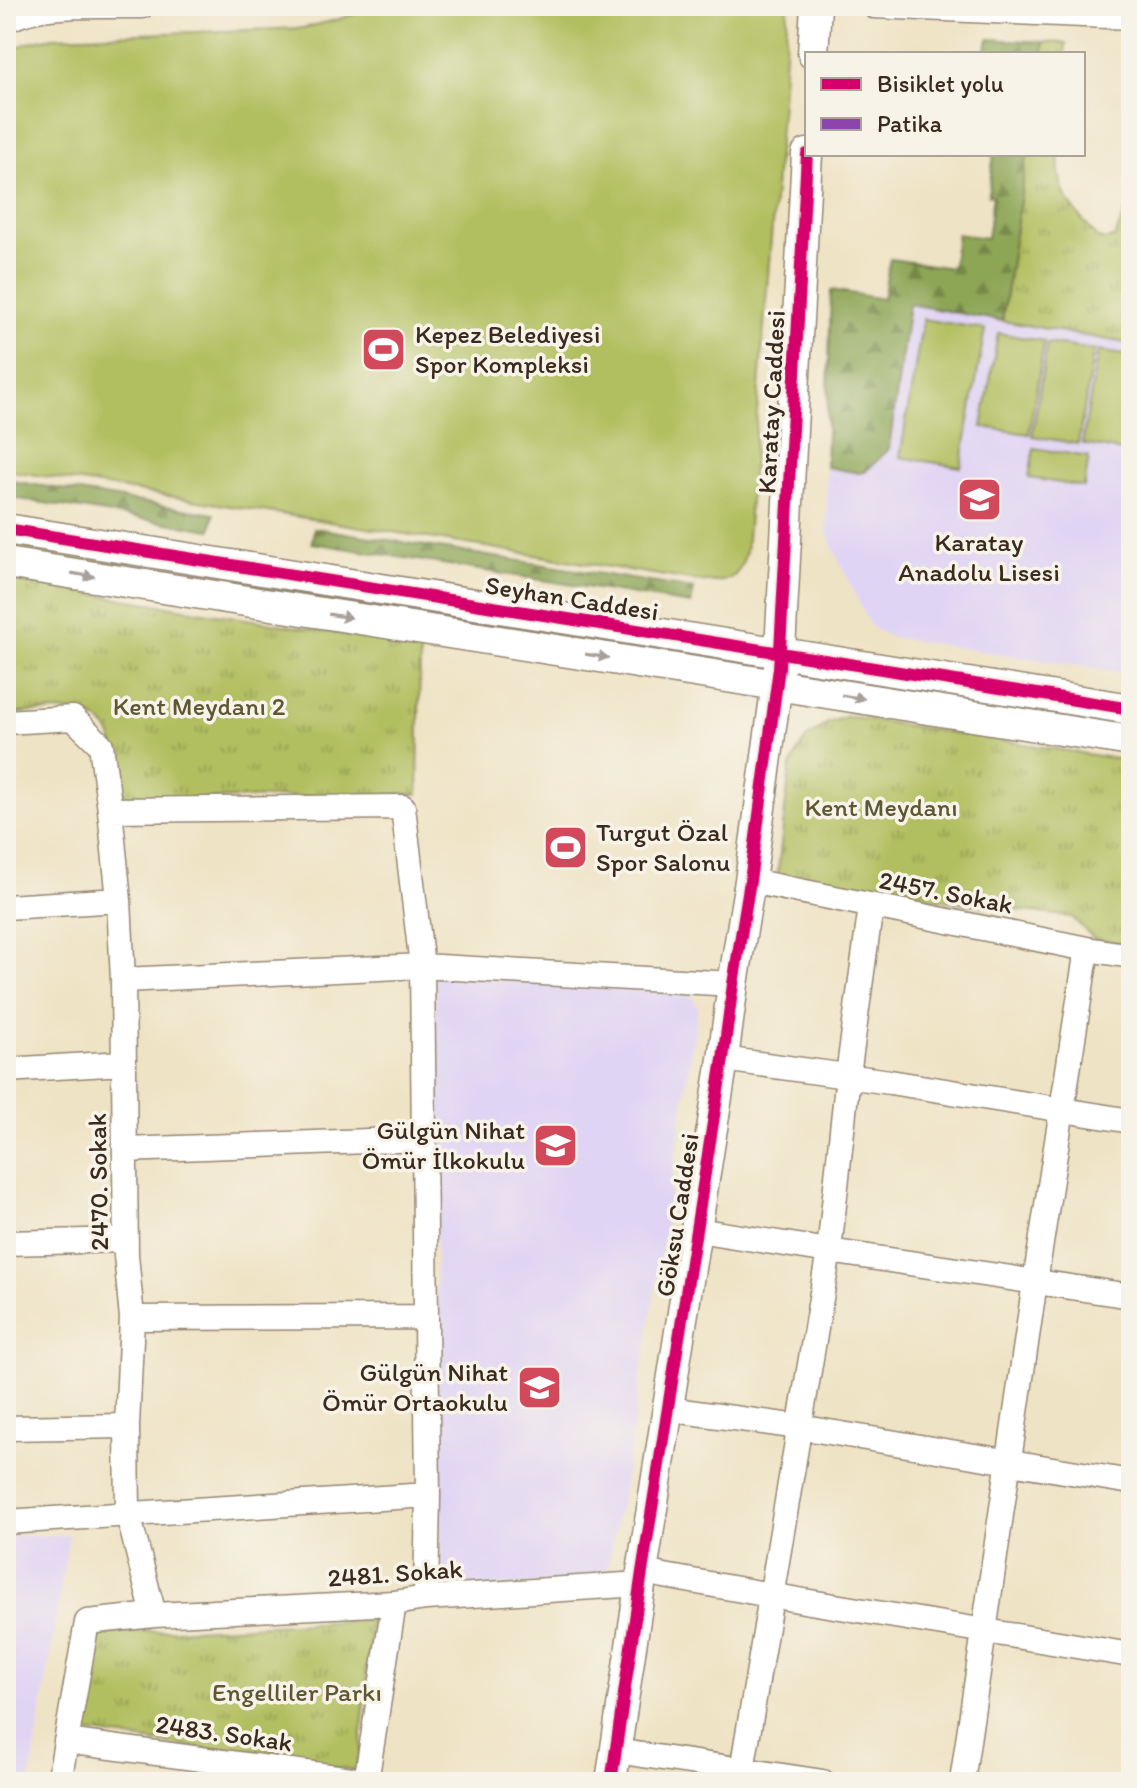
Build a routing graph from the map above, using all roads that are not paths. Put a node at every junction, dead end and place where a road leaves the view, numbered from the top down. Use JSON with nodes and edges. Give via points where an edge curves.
{"nodes":[{"id":1,"x":142,"y":6,"type":"edge"},
{"id":2,"x":816,"y":6,"type":"edge"},
{"id":3,"x":874,"y":6,"type":"edge"},
{"id":4,"x":63,"y":7,"type":"edge"},
{"id":5,"x":949,"y":8,"type":"edge"},
{"id":6,"x":1131,"y":17,"type":"edge"},
{"id":7,"x":6,"y":21,"type":"edge"},
{"id":8,"x":813,"y":52,"type":"edge"},
{"id":9,"x":807,"y":156,"type":"edge"},
{"id":10,"x":6,"y":529,"type":"edge"},
{"id":11,"x":6,"y":563,"type":"edge"},
{"id":12,"x":780,"y":653,"type":"junction"},
{"id":13,"x":777,"y":685,"type":"junction"},
{"id":14,"x":1131,"y":709,"type":"edge"},
{"id":15,"x":6,"y":722,"type":"edge"},
{"id":16,"x":1131,"y":741,"type":"edge"},
{"id":17,"x":110,"y":810,"type":"junction"},
{"id":18,"x":750,"y":881,"type":"junction"},
{"id":19,"x":119,"y":900,"type":"junction"},
{"id":20,"x":871,"y":906,"type":"junction"},
{"id":21,"x":6,"y":907,"type":"edge"},
{"id":22,"x":1087,"y":949,"type":"junction"},
{"id":23,"x":1131,"y":956,"type":"edge"},
{"id":24,"x":422,"y":966,"type":"junction"},
{"id":25,"x":123,"y":980,"type":"junction"},
{"id":26,"x":733,"y":984,"type":"junction"},
{"id":27,"x":723,"y":1059,"type":"junction"},
{"id":28,"x":124,"y":1063,"type":"junction"},
{"id":29,"x":6,"y":1070,"type":"edge"},
{"id":30,"x":848,"y":1075,"type":"junction"},
{"id":31,"x":1064,"y":1110,"type":"junction"},
{"id":32,"x":1131,"y":1121,"type":"edge"},
{"id":33,"x":424,"y":1139,"type":"junction"},
{"id":34,"x":125,"y":1150,"type":"junction"},
{"id":35,"x":697,"y":1230,"type":"junction"},
{"id":36,"x":126,"y":1240,"type":"junction"},
{"id":37,"x":6,"y":1243,"type":"edge"},
{"id":38,"x":829,"y":1251,"type":"junction"},
{"id":39,"x":1035,"y":1282,"type":"junction"},
{"id":40,"x":1131,"y":1296,"type":"edge"},
{"id":41,"x":426,"y":1317,"type":"junction"},
{"id":42,"x":132,"y":1318,"type":"junction"},
{"id":43,"x":667,"y":1409,"type":"junction"},
{"id":44,"x":127,"y":1426,"type":"junction"},
{"id":45,"x":799,"y":1427,"type":"junction"},
{"id":46,"x":6,"y":1428,"type":"edge"},
{"id":47,"x":1009,"y":1461,"type":"junction"},
{"id":48,"x":1131,"y":1482,"type":"edge"},
{"id":49,"x":428,"y":1495,"type":"junction"},
{"id":50,"x":128,"y":1514,"type":"junction"},
{"id":51,"x":6,"y":1522,"type":"edge"},
{"id":52,"x":641,"y":1578,"type":"junction"},
{"id":53,"x":772,"y":1596,"type":"junction"},
{"id":54,"x":426,"y":1598,"type":"junction"},
{"id":55,"x":394,"y":1603,"type":"junction"},
{"id":56,"x":154,"y":1615,"type":"junction"},
{"id":57,"x":983,"y":1631,"type":"junction"},
{"id":58,"x":1131,"y":1655,"type":"edge"},
{"id":59,"x":66,"y":1741,"type":"junction"},
{"id":60,"x":616,"y":1751,"type":"junction"},
{"id":61,"x":740,"y":1775,"type":"edge"},
{"id":62,"x":59,"y":1782,"type":"edge"},
{"id":63,"x":369,"y":1782,"type":"edge"},
{"id":64,"x":611,"y":1782,"type":"edge"},
{"id":65,"x":823,"y":1782,"type":"edge"},
{"id":66,"x":962,"y":1782,"type":"edge"}],
"edges":[{"from":1,"to":4,"type":"street"},
{"from":2,"to":8,"type":"street"},
{"from":3,"to":5,"type":"street"},
{"from":4,"to":7,"type":"street","via":[[29,11]]},
{"from":5,"to":6,"type":"street"},
{"from":9,"to":12,"type":"street","name":"Karatay Caddesi"},
{"from":10,"to":12,"type":"street","name":"Seyhan Caddesi"},
{"from":11,"to":13,"type":"street","name":"Seyhan Caddesi","one_way":true},
{"from":12,"to":13,"type":"street","name":"Göksu Caddesi"},
{"from":12,"to":14,"type":"street","name":"Seyhan Caddesi"},
{"from":13,"to":16,"type":"street","name":"Seyhan Caddesi","one_way":true},
{"from":13,"to":18,"type":"street","name":"Göksu Caddesi"},
{"from":15,"to":17,"type":"street","name":"2470. Sokak","via":[[73,718],[101,745]]},
{"from":17,"to":19,"type":"street","name":"2470. Sokak"},
{"from":17,"to":24,"type":"street","via":[[403,807]]},
{"from":18,"to":20,"type":"street","name":"2457. Sokak"},
{"from":18,"to":26,"type":"street","name":"Göksu Caddesi"},
{"from":19,"to":21,"type":"street"},
{"from":19,"to":25,"type":"street","name":"2470. Sokak"},
{"from":20,"to":22,"type":"street","name":"2457. Sokak"},
{"from":20,"to":30,"type":"street"},
{"from":22,"to":23,"type":"street","name":"2457. Sokak"},
{"from":22,"to":31,"type":"street"},
{"from":24,"to":25,"type":"street"},
{"from":24,"to":26,"type":"street"},
{"from":24,"to":33,"type":"street"},
{"from":25,"to":28,"type":"street","name":"2470. Sokak"},
{"from":26,"to":27,"type":"street","name":"Göksu Caddesi"},
{"from":27,"to":30,"type":"street"},
{"from":27,"to":35,"type":"street","name":"Göksu Caddesi"},
{"from":28,"to":29,"type":"street"},
{"from":28,"to":34,"type":"street","name":"2470. Sokak"},
{"from":30,"to":31,"type":"street"},
{"from":30,"to":38,"type":"street"},
{"from":31,"to":32,"type":"street"},
{"from":31,"to":39,"type":"street"},
{"from":33,"to":34,"type":"street"},
{"from":33,"to":41,"type":"street"},
{"from":34,"to":36,"type":"street","name":"2470. Sokak"},
{"from":35,"to":38,"type":"street"},
{"from":35,"to":43,"type":"street","name":"Göksu Caddesi"},
{"from":36,"to":37,"type":"street"},
{"from":36,"to":42,"type":"street","name":"2470. Sokak"},
{"from":38,"to":39,"type":"street"},
{"from":38,"to":45,"type":"street"},
{"from":39,"to":40,"type":"street"},
{"from":39,"to":47,"type":"street"},
{"from":41,"to":42,"type":"street"},
{"from":41,"to":49,"type":"street"},
{"from":42,"to":44,"type":"street","name":"2470. Sokak"},
{"from":43,"to":45,"type":"street"},
{"from":43,"to":52,"type":"street","name":"Göksu Caddesi"},
{"from":44,"to":46,"type":"street"},
{"from":44,"to":50,"type":"street","name":"2470. Sokak"},
{"from":45,"to":47,"type":"street"},
{"from":45,"to":53,"type":"street"},
{"from":47,"to":48,"type":"street"},
{"from":47,"to":57,"type":"street"},
{"from":49,"to":50,"type":"street"},
{"from":49,"to":54,"type":"street"},
{"from":50,"to":51,"type":"street"},
{"from":50,"to":56,"type":"street","name":"2470. Sokak"},
{"from":52,"to":53,"type":"street","name":"2481. Sokak"},
{"from":52,"to":54,"type":"street","name":"2481. Sokak"},
{"from":52,"to":60,"type":"street","name":"Göksu Caddesi"},
{"from":53,"to":57,"type":"street","name":"2481. Sokak"},
{"from":53,"to":61,"type":"street"},
{"from":54,"to":55,"type":"street","name":"2481. Sokak"},
{"from":55,"to":56,"type":"street","name":"2481. Sokak"},
{"from":55,"to":63,"type":"street"},
{"from":56,"to":59,"type":"street","name":"2481. Sokak","via":[[87,1622]]},
{"from":57,"to":58,"type":"street","name":"2481. Sokak"},
{"from":57,"to":66,"type":"street"},
{"from":59,"to":62,"type":"street"},
{"from":59,"to":63,"type":"street","name":"2483. Sokak"},
{"from":60,"to":61,"type":"street"},
{"from":60,"to":64,"type":"street","name":"Göksu Caddesi"},
{"from":61,"to":65,"type":"street"}]}
